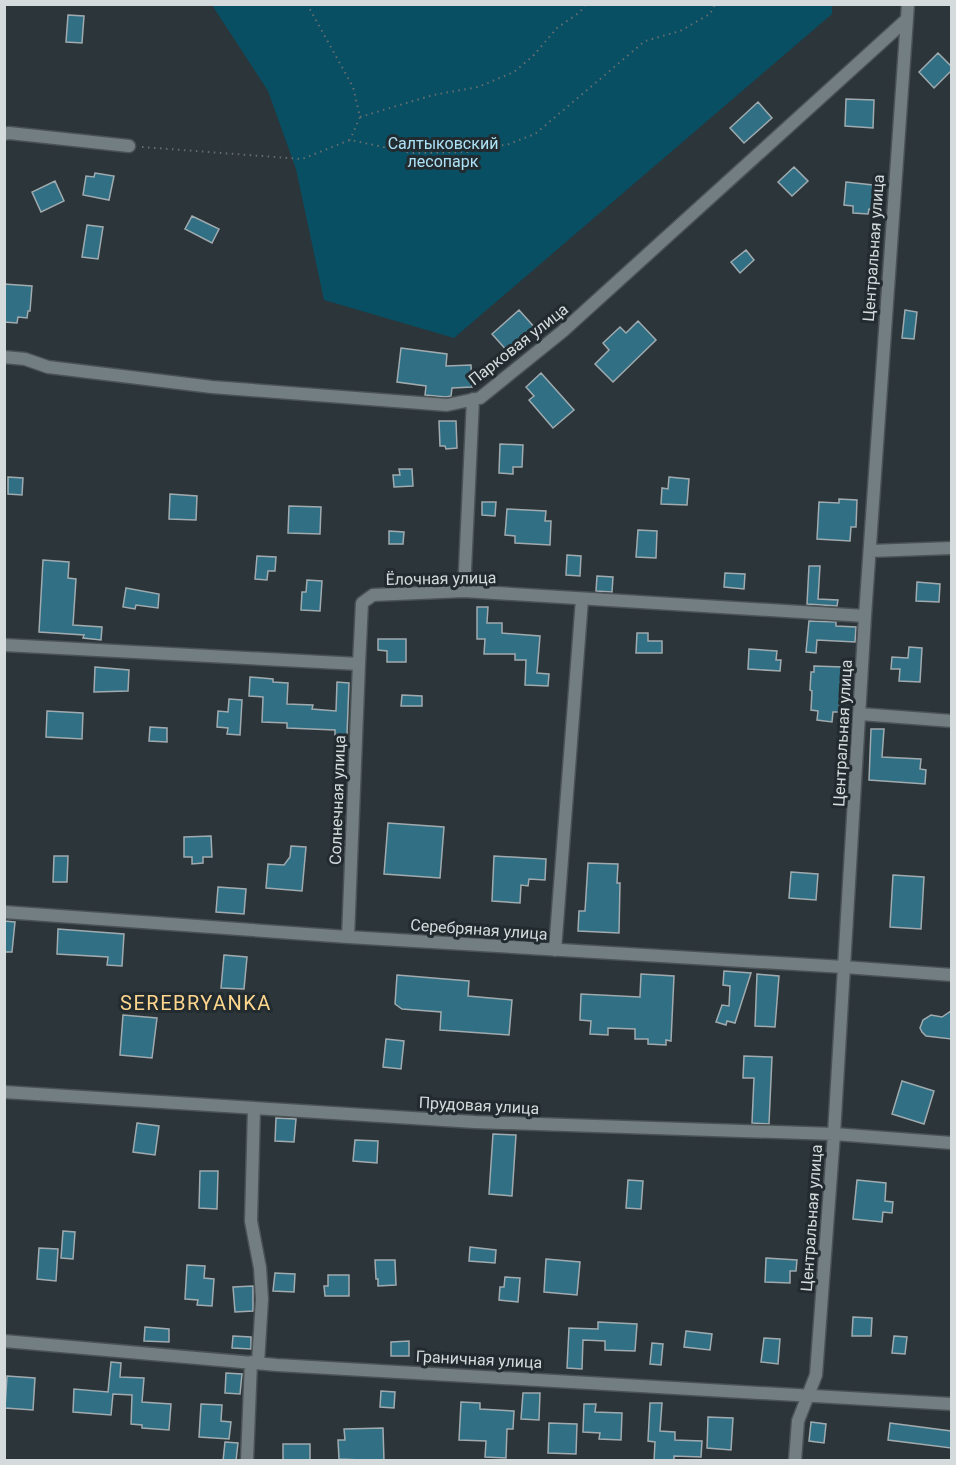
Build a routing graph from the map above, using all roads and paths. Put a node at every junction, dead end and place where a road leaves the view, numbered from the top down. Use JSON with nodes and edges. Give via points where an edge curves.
{"nodes":[{"id":1,"x":308,"y":4,"type":"edge"},
{"id":2,"x":586,"y":4,"type":"edge"},
{"id":3,"x":715,"y":4,"type":"edge"},
{"id":4,"x":908,"y":4,"type":"edge"},
{"id":5,"x":906,"y":20,"type":"junction"},
{"id":6,"x":360,"y":117,"type":"junction"},
{"id":7,"x":4,"y":134,"type":"edge"},
{"id":8,"x":350,"y":140,"type":"junction"},
{"id":9,"x":129,"y":146,"type":"joint"},
{"id":10,"x":4,"y":357,"type":"edge"},
{"id":11,"x":473,"y":399,"type":"junction"},
{"id":12,"x":951,"y":548,"type":"edge"},
{"id":13,"x":870,"y":551,"type":"junction"},
{"id":14,"x":464,"y":591,"type":"junction"},
{"id":15,"x":582,"y":598,"type":"junction"},
{"id":16,"x":865,"y":616,"type":"junction"},
{"id":17,"x":4,"y":645,"type":"edge"},
{"id":18,"x":358,"y":664,"type":"junction"},
{"id":19,"x":860,"y":714,"type":"junction"},
{"id":20,"x":951,"y":721,"type":"edge"},
{"id":21,"x":4,"y":912,"type":"edge"},
{"id":22,"x":348,"y":937,"type":"junction"},
{"id":23,"x":555,"y":950,"type":"junction"},
{"id":24,"x":844,"y":967,"type":"junction"},
{"id":25,"x":951,"y":975,"type":"edge"},
{"id":26,"x":4,"y":1092,"type":"edge"},
{"id":27,"x":254,"y":1109,"type":"junction"},
{"id":28,"x":834,"y":1134,"type":"junction"},
{"id":29,"x":951,"y":1143,"type":"edge"},
{"id":30,"x":4,"y":1341,"type":"edge"},
{"id":31,"x":254,"y":1363,"type":"junction"},
{"id":32,"x":808,"y":1394,"type":"junction"},
{"id":33,"x":951,"y":1404,"type":"edge"},
{"id":34,"x":247,"y":1461,"type":"edge"},
{"id":35,"x":795,"y":1461,"type":"edge"}],
"edges":[{"from":1,"to":6,"type":"path","via":[[353,87]]},
{"from":2,"to":6,"type":"path","via":[[514,72],[478,87],[433,95]]},
{"from":3,"to":8,"type":"path","via":[[710,14],[680,31],[645,41],[535,134],[509,144],[468,152],[412,153]]},
{"from":4,"to":5,"type":"street","name":"Центральная улица"},
{"from":5,"to":11,"type":"street","name":"Парковая улица","via":[[562,331],[480,398]]},
{"from":5,"to":13,"type":"street","name":"Центральная улица"},
{"from":6,"to":8,"type":"path"},
{"from":7,"to":9,"type":"street"},
{"from":8,"to":9,"type":"path","via":[[302,159]]},
{"from":10,"to":11,"type":"street","name":"Парковая улица","via":[[48,367],[212,387],[447,405]]},
{"from":11,"to":14,"type":"street"},
{"from":12,"to":13,"type":"street"},
{"from":13,"to":16,"type":"street","name":"Центральная улица"},
{"from":14,"to":15,"type":"street","name":"Ёлочная улица"},
{"from":14,"to":18,"type":"street","name":"Ёлочная улица","via":[[373,595],[362,603]]},
{"from":15,"to":16,"type":"street","name":"Ёлочная улица"},
{"from":15,"to":23,"type":"street"},
{"from":16,"to":19,"type":"street","name":"Центральная улица"},
{"from":17,"to":18,"type":"street"},
{"from":18,"to":22,"type":"street","name":"Солнечная улица"},
{"from":19,"to":20,"type":"street"},
{"from":19,"to":24,"type":"street","name":"Центральная улица"},
{"from":21,"to":22,"type":"street","name":"Серебряная улица"},
{"from":22,"to":23,"type":"street","name":"Серебряная улица"},
{"from":23,"to":24,"type":"street","name":"Серебряная улица"},
{"from":24,"to":25,"type":"street","name":"Серебряная улица"},
{"from":24,"to":28,"type":"street","name":"Центральная улица"},
{"from":26,"to":27,"type":"street","name":"Прудовая улица"},
{"from":27,"to":28,"type":"street","name":"Прудовая улица","via":[[475,1122]]},
{"from":27,"to":31,"type":"street","via":[[251,1221],[262,1299]]},
{"from":28,"to":29,"type":"street","name":"Прудовая улица"},
{"from":28,"to":32,"type":"street","name":"Центральная улица","via":[[816,1375]]},
{"from":30,"to":31,"type":"street","name":"Граничная улица"},
{"from":31,"to":32,"type":"street","name":"Граничная улица"},
{"from":31,"to":34,"type":"street"},
{"from":32,"to":33,"type":"street","name":"Граничная улица"},
{"from":32,"to":35,"type":"street","name":"Центральная улица","via":[[798,1421]]}]}
